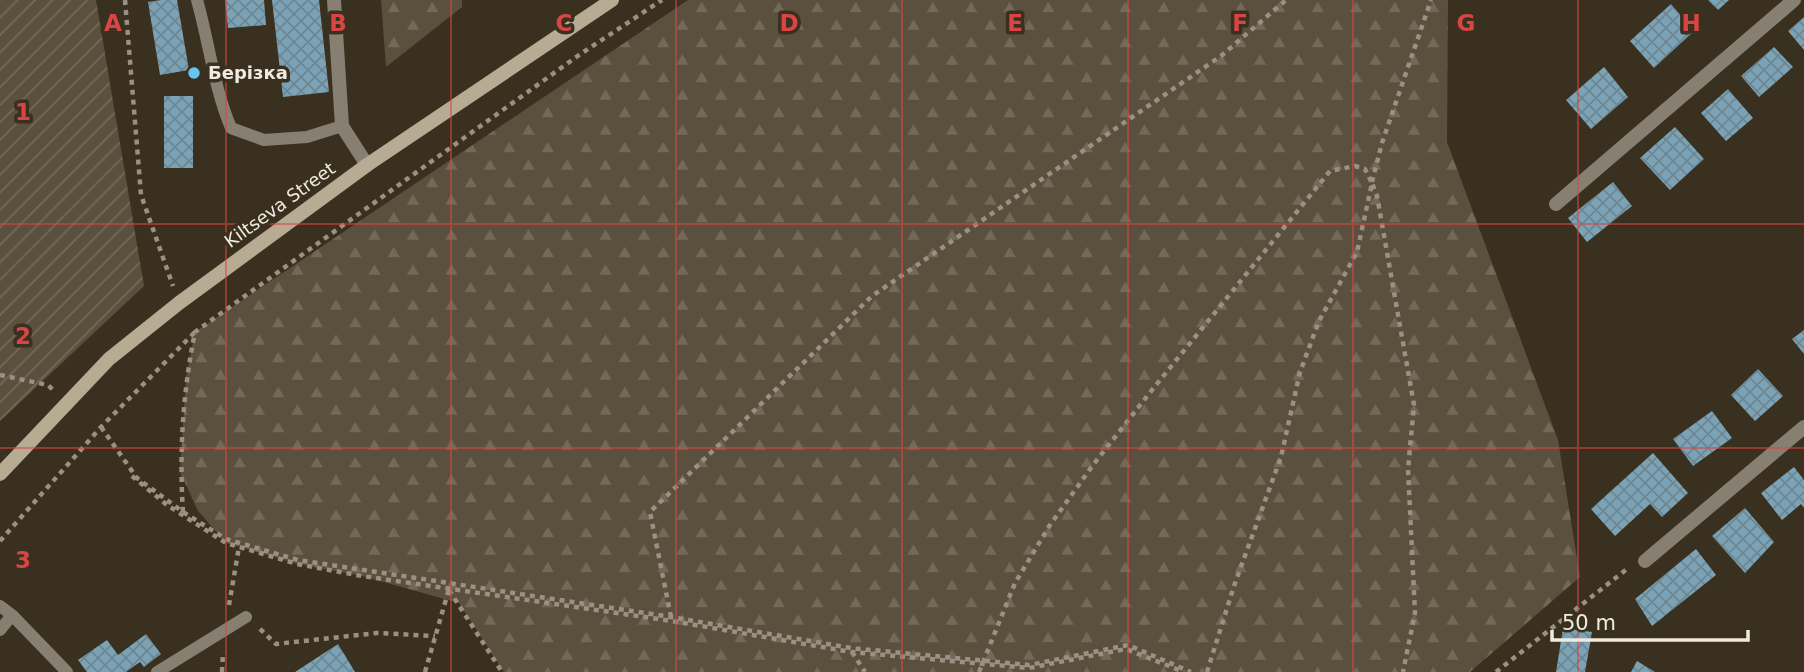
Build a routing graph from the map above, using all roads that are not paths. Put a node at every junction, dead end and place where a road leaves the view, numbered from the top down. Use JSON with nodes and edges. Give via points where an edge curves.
{"nodes":[{"id":1,"x":197,"y":0,"type":"edge"},
{"id":2,"x":334,"y":0,"type":"edge"},
{"id":3,"x":612,"y":0,"type":"edge"},
{"id":4,"x":1794,"y":0,"type":"edge"},
{"id":5,"x":342,"y":126,"type":"junction"},
{"id":6,"x":367,"y":165,"type":"junction"},
{"id":7,"x":1556,"y":204,"type":"dead end"},
{"id":8,"x":1804,"y":427,"type":"edge"},
{"id":9,"x":0,"y":474,"type":"edge"},
{"id":10,"x":1645,"y":561,"type":"road end"},
{"id":11,"x":0,"y":606,"type":"edge"},
{"id":12,"x":12,"y":615,"type":"junction"},
{"id":13,"x":246,"y":617,"type":"road end"},
{"id":14,"x":0,"y":630,"type":"edge"},
{"id":15,"x":68,"y":672,"type":"edge"},
{"id":16,"x":158,"y":672,"type":"edge"}],
"edges":[{"from":1,"to":5,"type":"lane","via":[[231,128],[264,140],[307,137]]},
{"from":2,"to":5,"type":"street"},
{"from":3,"to":6,"type":"main road","name":"Kiltseva Street"},
{"from":4,"to":7,"type":"street"},
{"from":5,"to":6,"type":"street"},
{"from":6,"to":9,"type":"main road","name":"Kiltseva Street","via":[[109,359]]},
{"from":8,"to":10,"type":"street"},
{"from":11,"to":12,"type":"lane"},
{"from":12,"to":14,"type":"lane"},
{"from":12,"to":15,"type":"lane"},
{"from":13,"to":16,"type":"lane"}]}
